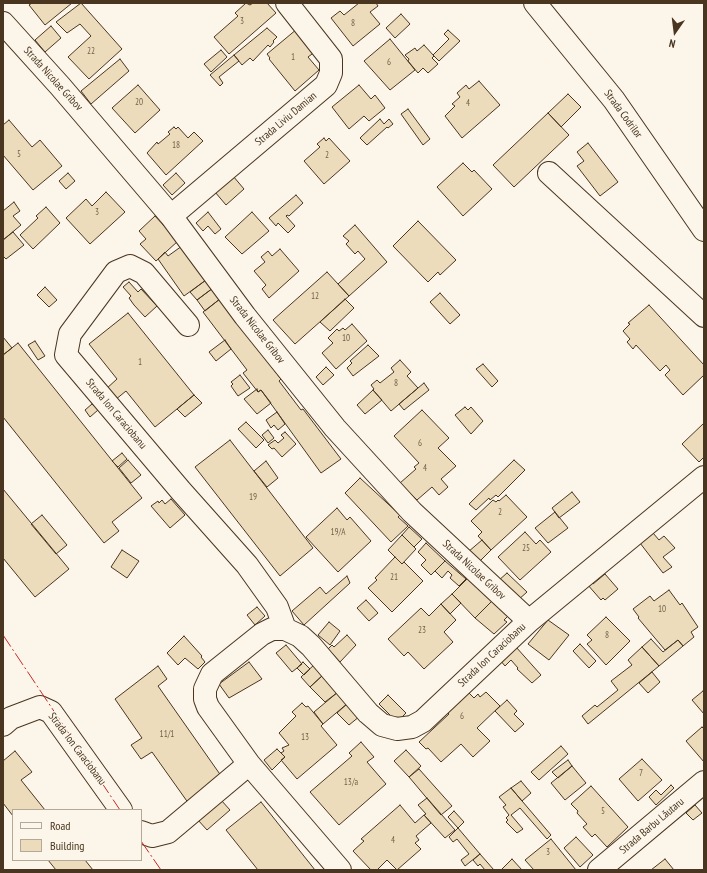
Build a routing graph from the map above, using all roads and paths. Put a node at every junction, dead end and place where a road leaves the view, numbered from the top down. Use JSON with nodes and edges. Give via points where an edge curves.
{"nodes":[{"id":1,"x":287,"y":3,"type":"edge"},
{"id":2,"x":535,"y":3,"type":"edge"},
{"id":3,"x":3,"y":23,"type":"edge"},
{"id":4,"x":549,"y":173,"type":"dead end"},
{"id":5,"x":171,"y":216,"type":"junction"},
{"id":6,"x":704,"y":230,"type":"edge"},
{"id":7,"x":704,"y":316,"type":"edge"},
{"id":8,"x":188,"y":325,"type":"dead end"},
{"id":9,"x":704,"y":477,"type":"edge"},
{"id":10,"x":529,"y":621,"type":"junction"},
{"id":11,"x":285,"y":630,"type":"junction"},
{"id":12,"x":3,"y":725,"type":"edge"},
{"id":13,"x":249,"y":764,"type":"junction"},
{"id":14,"x":704,"y":782,"type":"edge"},
{"id":15,"x":120,"y":809,"type":"edge"},
{"id":16,"x":142,"y":832,"type":"edge"},
{"id":17,"x":340,"y":870,"type":"edge"},
{"id":18,"x":599,"y":870,"type":"edge"}],
"edges":[{"from":1,"to":5,"type":"street","name":"Strada Liviu Damian","via":[[331,59],[332,73],[326,85]]},
{"from":2,"to":6,"type":"street","name":"Strada Codrilor","via":[[614,100]]},
{"from":3,"to":5,"type":"street","name":"Strada Nicolae Gribov"},
{"from":4,"to":7,"type":"street"},
{"from":5,"to":10,"type":"street","name":"Strada Nicolae Gribov","via":[[245,316],[335,428],[412,512]]},
{"from":8,"to":11,"type":"street","name":"Strada Ion Caraciobanu","via":[[144,273],[130,266],[116,272],[70,334],[66,355],[247,565],[277,607]]},
{"from":9,"to":10,"type":"street","name":"Strada Ion Caraciobanu"},
{"from":10,"to":11,"type":"street","name":"Strada Ion Caraciobanu","via":[[423,721],[412,727],[397,729],[382,725],[368,713],[311,646],[300,636]]},
{"from":11,"to":13,"type":"street","via":[[272,629],[262,634],[212,674],[205,689],[204,699],[208,707]]},
{"from":12,"to":15,"type":"street","name":"Strada Ion Caraciobanu","via":[[11,718],[40,707],[51,712]]},
{"from":13,"to":16,"type":"street","via":[[168,832],[152,836]]},
{"from":13,"to":17,"type":"street"},
{"from":14,"to":18,"type":"street","name":"Strada Barbu Lăutaru"}]}
